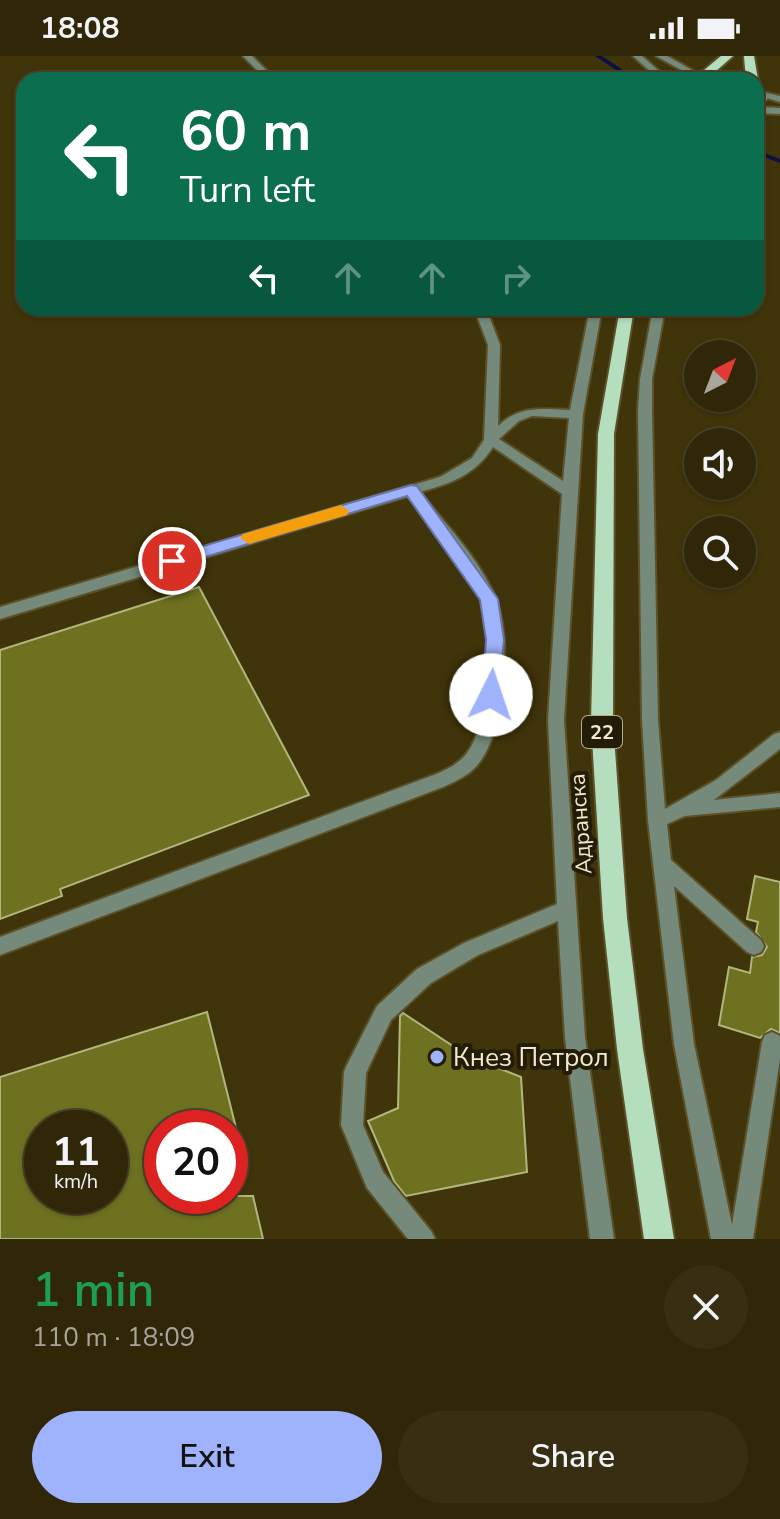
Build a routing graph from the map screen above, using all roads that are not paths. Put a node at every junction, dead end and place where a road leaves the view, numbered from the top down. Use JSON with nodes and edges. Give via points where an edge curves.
{"nodes":[{"id":1,"x":247,"y":56,"type":"edge"},
{"id":2,"x":637,"y":56,"type":"edge"},
{"id":3,"x":660,"y":56,"type":"edge"},
{"id":4,"x":728,"y":56,"type":"edge"},
{"id":5,"x":264,"y":72,"type":"edge"},
{"id":6,"x":656,"y":72,"type":"edge"},
{"id":7,"x":696,"y":72,"type":"edge"},
{"id":8,"x":703,"y":72,"type":"edge"},
{"id":9,"x":483,"y":316,"type":"edge"},
{"id":10,"x":594,"y":316,"type":"edge"},
{"id":11,"x":626,"y":316,"type":"edge"},
{"id":12,"x":658,"y":316,"type":"edge"},
{"id":13,"x":576,"y":414,"type":"junction"},
{"id":14,"x":491,"y":440,"type":"junction"},
{"id":15,"x":411,"y":490,"type":"junction"},
{"id":16,"x":569,"y":492,"type":"junction"},
{"id":17,"x":0,"y":613,"type":"edge"},
{"id":18,"x":780,"y":739,"type":"edge"},
{"id":19,"x":780,"y":800,"type":"edge"},
{"id":20,"x":683,"y":810,"type":"junction"},
{"id":21,"x":657,"y":820,"type":"junction"},
{"id":22,"x":663,"y":864,"type":"junction"},
{"id":23,"x":566,"y":909,"type":"junction"},
{"id":24,"x":0,"y":946,"type":"edge"},
{"id":25,"x":754,"y":946,"type":"dead end"},
{"id":26,"x":772,"y":1042,"type":"dead end"},
{"id":27,"x":423,"y":1239,"type":"edge"},
{"id":28,"x":602,"y":1239,"type":"edge"},
{"id":29,"x":659,"y":1239,"type":"edge"},
{"id":30,"x":723,"y":1239,"type":"edge"},
{"id":31,"x":741,"y":1239,"type":"edge"}],
"edges":[{"from":1,"to":5,"type":"street"},
{"from":2,"to":6,"type":"street"},
{"from":3,"to":7,"type":"street"},
{"from":4,"to":8,"type":"main road"},
{"from":9,"to":14,"type":"street","via":[[494,345]]},
{"from":10,"to":13,"type":"street"},
{"from":11,"to":29,"type":"main road","name":"Адранска","number":"22","via":[[606,434],[602,722],[615,918]]},
{"from":12,"to":21,"type":"street","via":[[645,410],[650,720]]},
{"from":13,"to":14,"type":"street","via":[[531,412],[514,418]]},
{"from":13,"to":16,"type":"street"},
{"from":14,"to":15,"type":"street","via":[[477,461],[445,480]]},
{"from":14,"to":16,"type":"street"},
{"from":15,"to":17,"type":"street"},
{"from":15,"to":24,"type":"street","via":[[489,599],[495,640],[490,719],[486,739],[471,761],[399,796]]},
{"from":16,"to":23,"type":"street","via":[[556,720]]},
{"from":18,"to":20,"type":"street"},
{"from":19,"to":20,"type":"street"},
{"from":20,"to":21,"type":"street"},
{"from":21,"to":22,"type":"street"},
{"from":22,"to":25,"type":"street"},
{"from":22,"to":30,"type":"street","via":[[684,1044]]},
{"from":23,"to":27,"type":"street","via":[[471,949],[424,976],[384,1013],[355,1072],[352,1125],[375,1180]]},
{"from":23,"to":28,"type":"street","via":[[575,1038]]},
{"from":26,"to":31,"type":"street"}]}
